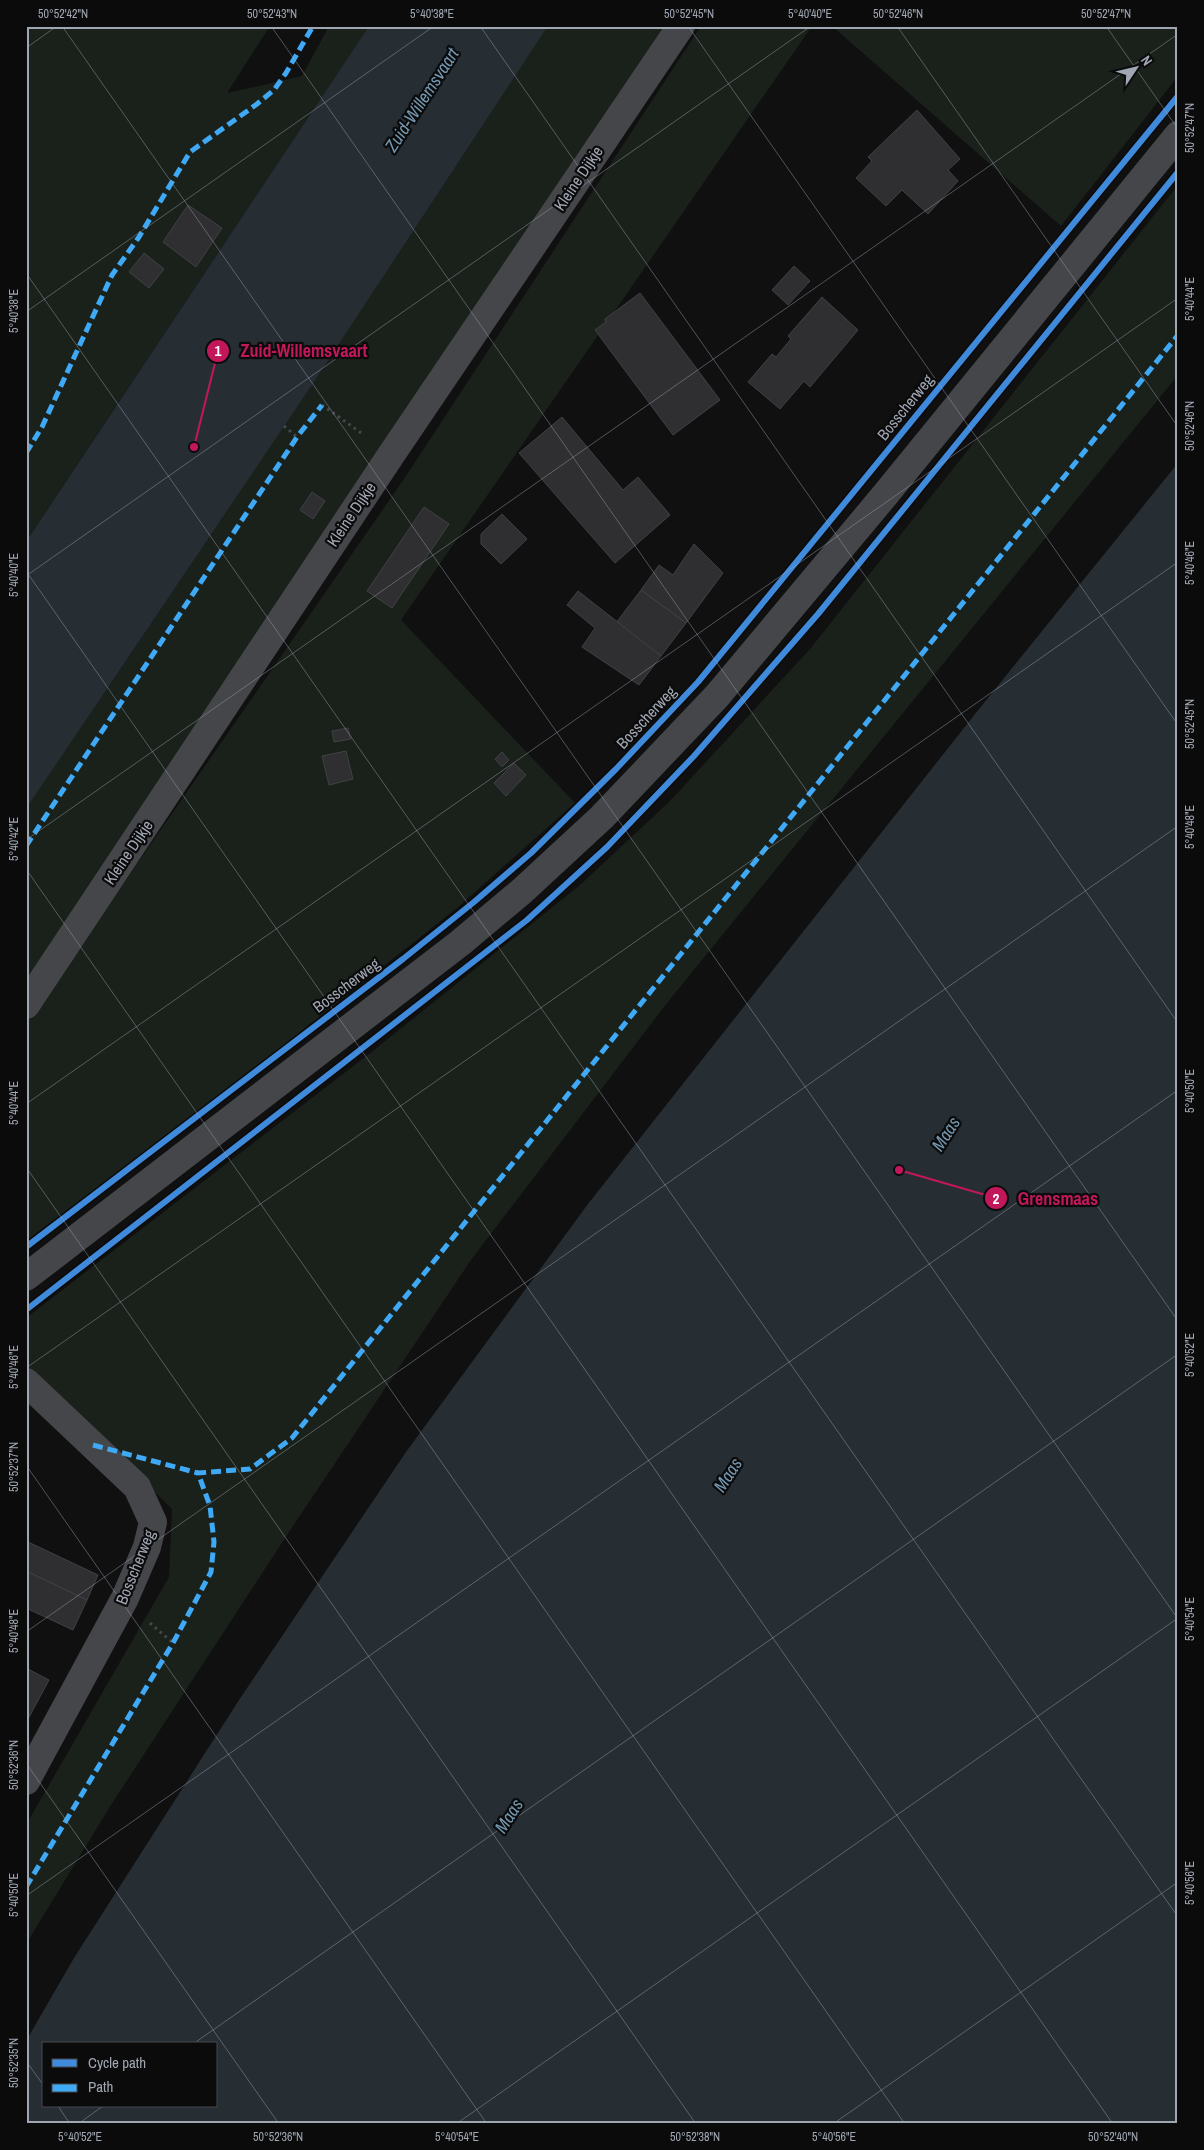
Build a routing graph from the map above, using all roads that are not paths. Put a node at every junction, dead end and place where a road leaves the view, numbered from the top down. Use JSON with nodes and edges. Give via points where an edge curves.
{"nodes":[{"id":1,"x":681,"y":26,"type":"edge"},
{"id":2,"x":1178,"y":135,"type":"edge"},
{"id":3,"x":26,"y":1005,"type":"edge"},
{"id":4,"x":26,"y":1277,"type":"edge"},
{"id":5,"x":26,"y":1382,"type":"edge"},
{"id":6,"x":26,"y":1781,"type":"edge"}],
"edges":[{"from":1,"to":3,"type":"street","name":"Kleine Dijkje"},
{"from":2,"to":4,"type":"street","via":[[728,683],[619,801],[522,891],[460,943]]},
{"from":5,"to":6,"type":"street","name":"Bosscherweg","via":[[137,1487],[153,1522],[147,1547],[125,1598]]}]}
